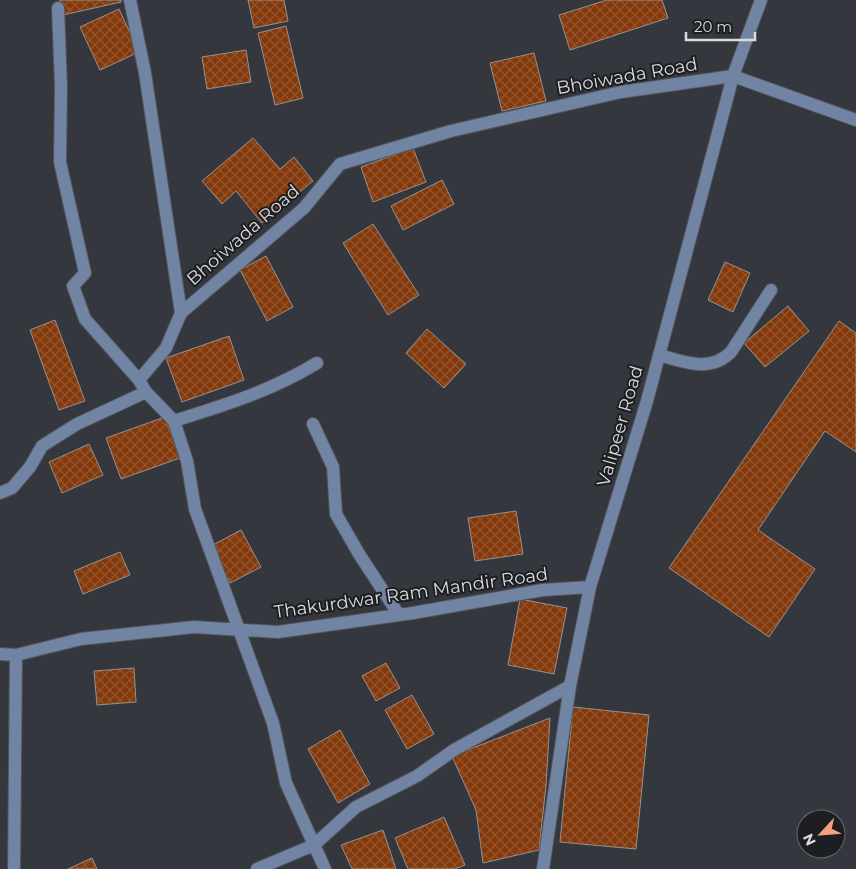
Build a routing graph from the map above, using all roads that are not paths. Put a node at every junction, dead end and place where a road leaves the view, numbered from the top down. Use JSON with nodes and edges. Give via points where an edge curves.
{"nodes":[{"id":1,"x":130,"y":0,"type":"edge"},
{"id":2,"x":761,"y":0,"type":"edge"},
{"id":3,"x":58,"y":8,"type":"dead end"},
{"id":4,"x":733,"y":76,"type":"junction"},
{"id":5,"x":856,"y":120,"type":"edge"},
{"id":6,"x":771,"y":290,"type":"dead end"},
{"id":7,"x":181,"y":313,"type":"junction"},
{"id":8,"x":660,"y":355,"type":"junction"},
{"id":9,"x":317,"y":363,"type":"dead end"},
{"id":10,"x":139,"y":380,"type":"junction"},
{"id":11,"x":146,"y":392,"type":"junction"},
{"id":12,"x":174,"y":421,"type":"junction"},
{"id":13,"x":313,"y":424,"type":"dead end"},
{"id":14,"x":0,"y":493,"type":"edge"},
{"id":15,"x":590,"y":587,"type":"junction"},
{"id":16,"x":399,"y":615,"type":"junction"},
{"id":17,"x":238,"y":630,"type":"junction"},
{"id":18,"x":0,"y":654,"type":"edge"},
{"id":19,"x":16,"y":655,"type":"junction"},
{"id":20,"x":570,"y":686,"type":"junction"},
{"id":21,"x":314,"y":845,"type":"junction"},
{"id":22,"x":14,"y":869,"type":"edge"},
{"id":23,"x":257,"y":869,"type":"edge"},
{"id":24,"x":325,"y":869,"type":"edge"},
{"id":25,"x":543,"y":869,"type":"edge"}],
"edges":[{"from":1,"to":7,"type":"street","via":[[145,73]]},
{"from":2,"to":4,"type":"street","name":"Valipeer Road"},
{"from":3,"to":10,"type":"street","via":[[62,87],[60,162],[85,273],[73,286],[85,319]]},
{"from":4,"to":5,"type":"street"},
{"from":4,"to":7,"type":"street","name":"Bhoiwada Road","via":[[621,92],[451,131],[340,164],[304,208]]},
{"from":4,"to":8,"type":"street","name":"Valipeer Road"},
{"from":6,"to":8,"type":"street","via":[[723,360],[712,365],[694,365]]},
{"from":7,"to":10,"type":"street","name":"Bhoiwada Road","via":[[166,348]]},
{"from":8,"to":15,"type":"street","name":"Valipeer Road"},
{"from":9,"to":12,"type":"street","via":[[253,396]]},
{"from":10,"to":11,"type":"street"},
{"from":11,"to":12,"type":"street"},
{"from":11,"to":14,"type":"street","via":[[77,424],[42,446],[12,488]]},
{"from":12,"to":17,"type":"street","via":[[187,461],[196,509]]},
{"from":13,"to":16,"type":"street","via":[[333,467],[336,514]]},
{"from":15,"to":16,"type":"street","name":"Thakurdwar Ram Mandir Road","via":[[543,590]]},
{"from":15,"to":20,"type":"street","name":"Valipeer Road"},
{"from":16,"to":17,"type":"street","name":"Thakurdwar Ram Mandir Road","via":[[278,632]]},
{"from":17,"to":19,"type":"street","name":"Thakurdwar Ram Mandir Road","via":[[194,627],[81,639]]},
{"from":17,"to":21,"type":"street","via":[[273,723],[286,783]]},
{"from":18,"to":19,"type":"street","name":"Thakurdwar Ram Mandir Road"},
{"from":19,"to":22,"type":"street"},
{"from":20,"to":21,"type":"street","via":[[454,750],[417,776],[356,807]]},
{"from":20,"to":25,"type":"street","name":"Valipeer Road"},
{"from":21,"to":23,"type":"street"},
{"from":21,"to":24,"type":"street"}]}
